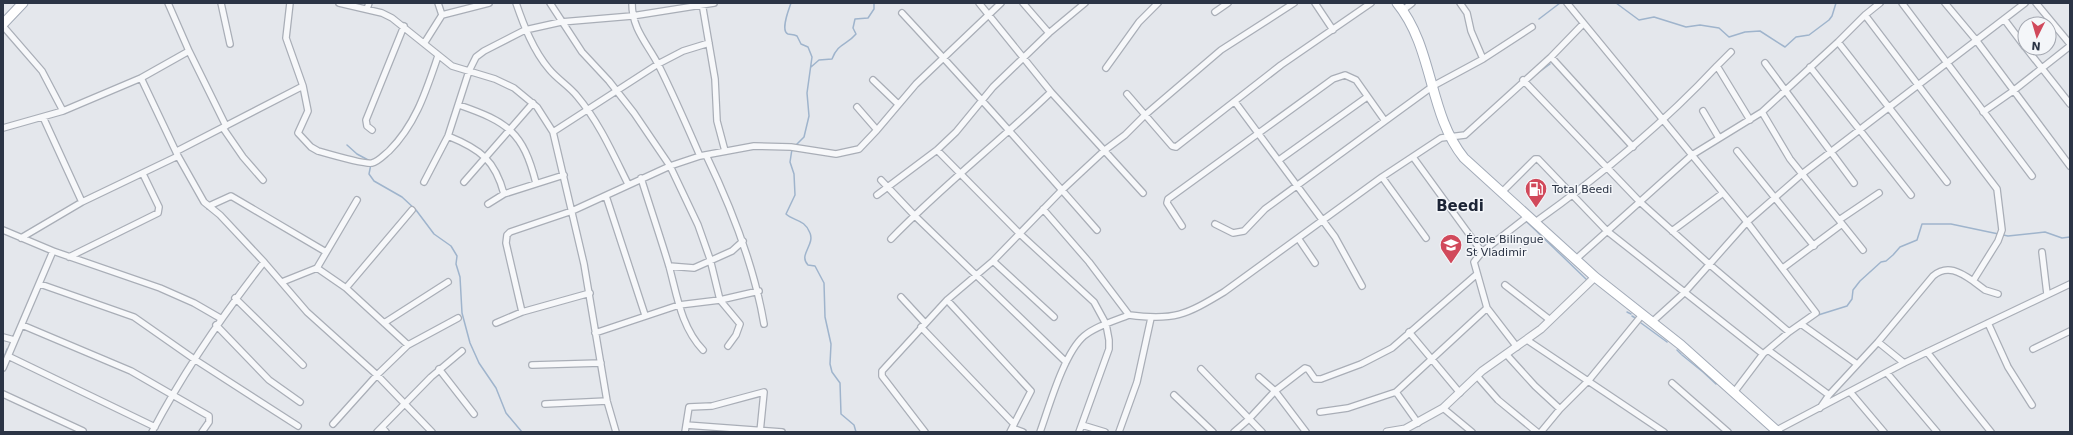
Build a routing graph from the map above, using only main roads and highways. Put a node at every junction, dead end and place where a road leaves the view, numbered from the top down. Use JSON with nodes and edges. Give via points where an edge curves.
{"nodes":[{"id":1,"x":20,"y":4,"type":"edge"},
{"id":2,"x":1400,"y":6,"type":"edge"},
{"id":3,"x":3,"y":25,"type":"edge"},
{"id":4,"x":1774,"y":430,"type":"edge"}],
"edges":[{"from":1,"to":3,"type":"main road"},
{"from":2,"to":4,"type":"main road","via":[[1424,54],[1449,136],[1468,162],[1594,277],[1735,391]]}]}
